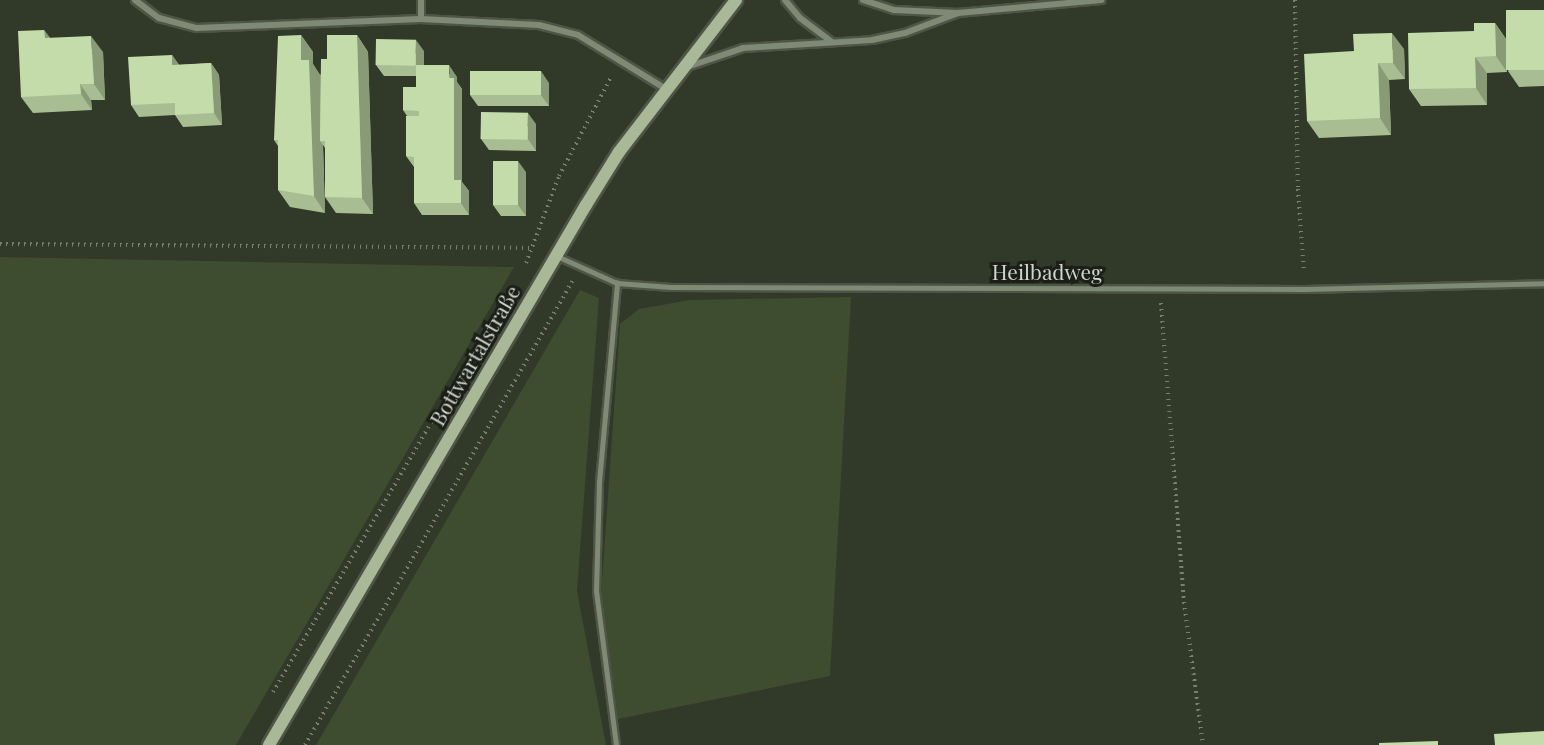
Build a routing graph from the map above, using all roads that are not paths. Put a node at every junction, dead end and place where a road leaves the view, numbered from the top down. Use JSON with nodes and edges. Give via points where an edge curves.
{"nodes":[{"id":1,"x":135,"y":0,"type":"edge"},
{"id":2,"x":421,"y":0,"type":"edge"},
{"id":3,"x":736,"y":0,"type":"edge"},
{"id":4,"x":785,"y":0,"type":"edge"},
{"id":5,"x":863,"y":0,"type":"edge"},
{"id":6,"x":1101,"y":0,"type":"edge"},
{"id":7,"x":958,"y":13,"type":"junction"},
{"id":8,"x":422,"y":19,"type":"junction"},
{"id":9,"x":831,"y":42,"type":"junction"},
{"id":10,"x":681,"y":70,"type":"junction"},
{"id":11,"x":666,"y":89,"type":"junction"},
{"id":12,"x":555,"y":255,"type":"junction"},
{"id":13,"x":617,"y":282,"type":"junction"},
{"id":14,"x":1544,"y":284,"type":"edge"},
{"id":15,"x":269,"y":745,"type":"edge"},
{"id":16,"x":616,"y":745,"type":"edge"}],
"edges":[{"from":1,"to":8,"type":"street","via":[[159,18],[197,28]]},
{"from":2,"to":8,"type":"street"},
{"from":3,"to":10,"type":"main road","name":"Bottwartalstraße"},
{"from":4,"to":9,"type":"street","via":[[800,18]]},
{"from":5,"to":7,"type":"street","via":[[894,10]]},
{"from":6,"to":7,"type":"street"},
{"from":7,"to":9,"type":"street","via":[[905,33]]},
{"from":8,"to":11,"type":"street","via":[[539,25],[578,35]]},
{"from":9,"to":10,"type":"street","via":[[743,48]]},
{"from":10,"to":11,"type":"main road","name":"Bottwartalstraße"},
{"from":11,"to":12,"type":"main road","name":"Bottwartalstraße","via":[[619,152]]},
{"from":12,"to":13,"type":"lane","name":"Heilbadweg"},
{"from":12,"to":15,"type":"main road","name":"Bottwartalstraße"},
{"from":13,"to":14,"type":"lane","name":"Heilbadweg","via":[[694,287],[1305,289]]},
{"from":13,"to":16,"type":"lane","via":[[599,482],[596,591]]}]}
